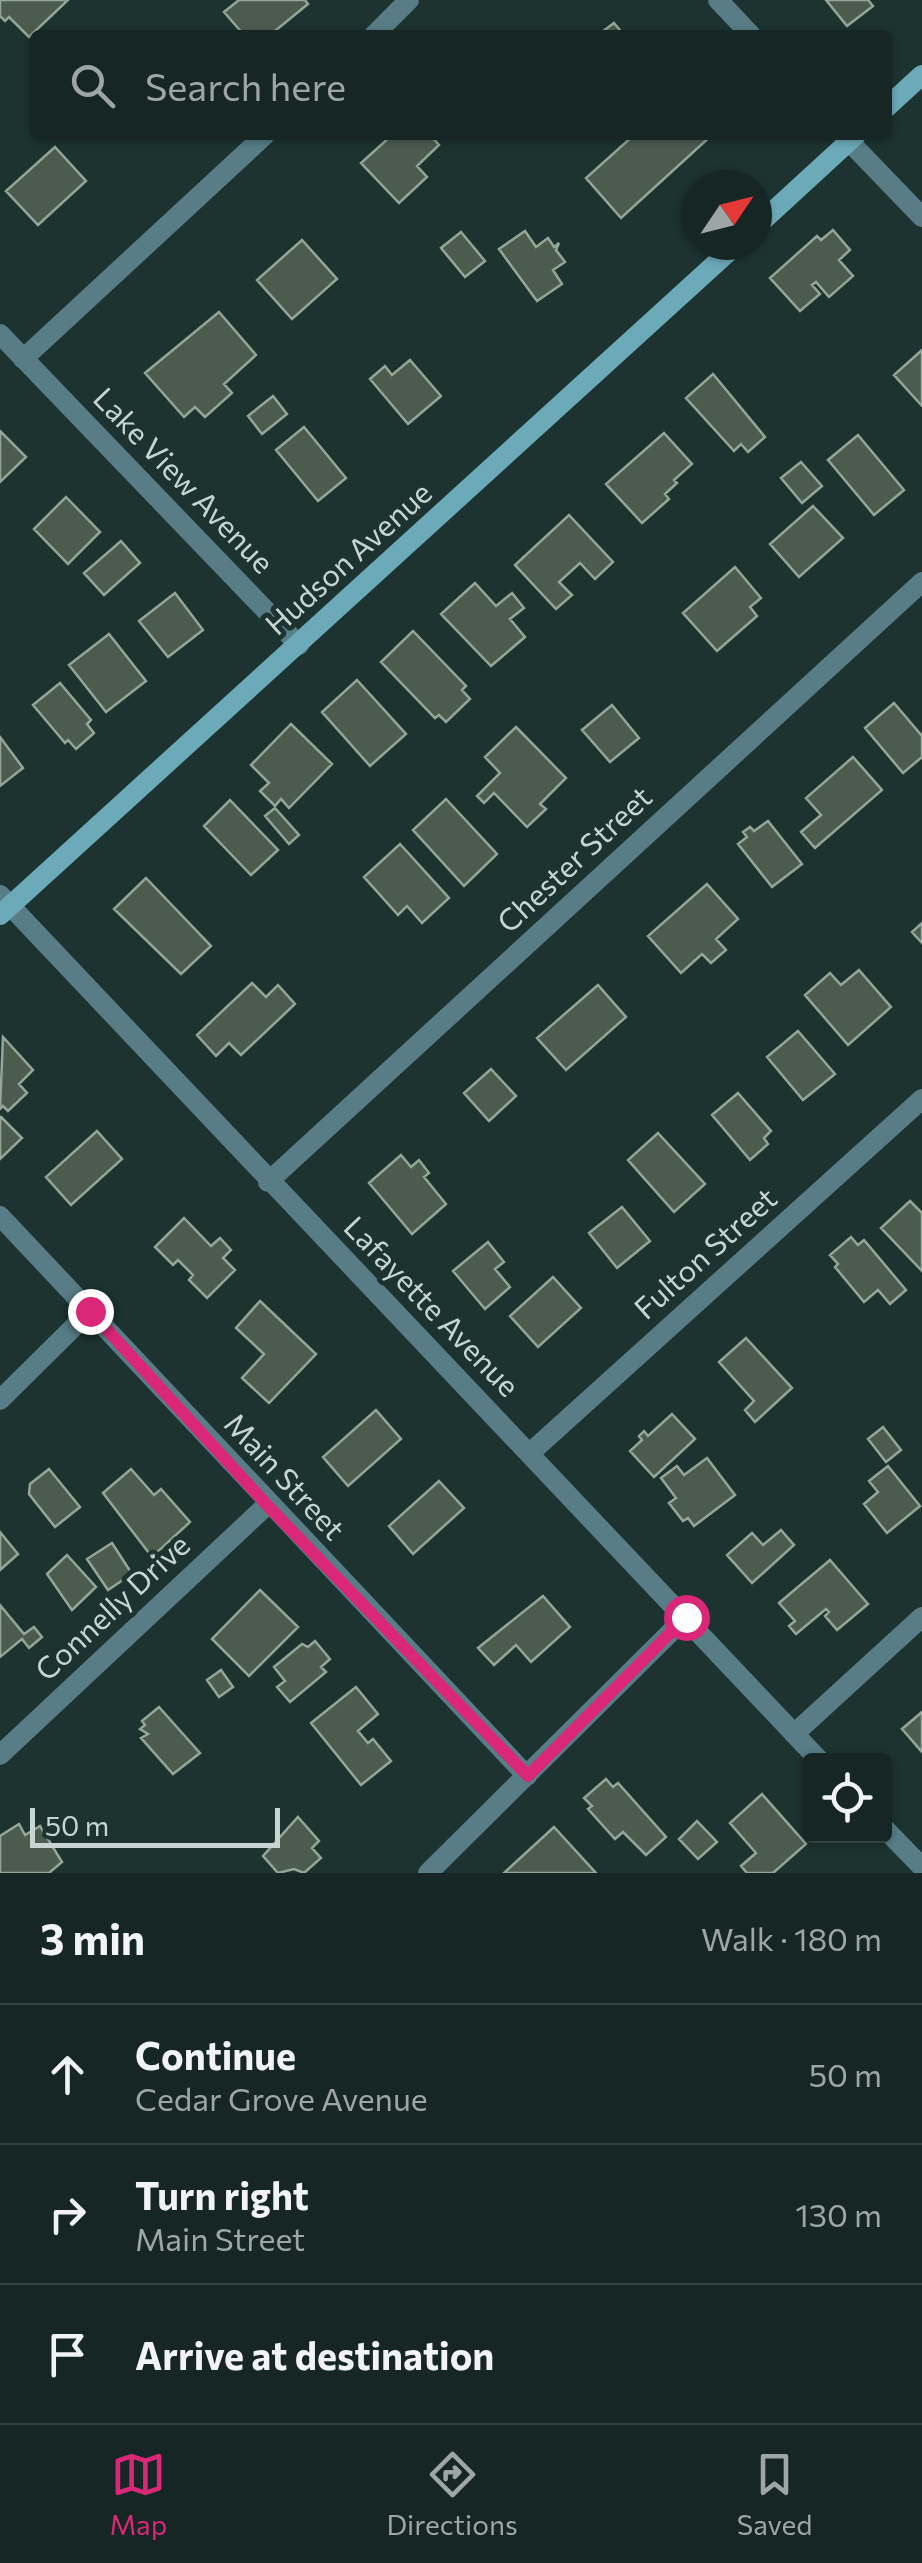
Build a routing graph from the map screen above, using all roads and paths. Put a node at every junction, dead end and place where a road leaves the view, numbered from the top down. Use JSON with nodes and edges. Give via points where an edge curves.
{"nodes":[{"id":1,"x":410,"y":0,"type":"edge"},
{"id":2,"x":718,"y":0,"type":"edge"},
{"id":3,"x":379,"y":30,"type":"edge"},
{"id":4,"x":746,"y":30,"type":"edge"},
{"id":5,"x":922,"y":75,"type":"edge"},
{"id":6,"x":892,"y":102,"type":"edge"},
{"id":7,"x":260,"y":140,"type":"edge"},
{"id":8,"x":846,"y":140,"type":"edge"},
{"id":9,"x":852,"y":140,"type":"edge"},
{"id":10,"x":772,"y":211,"type":"edge"},
{"id":11,"x":922,"y":217,"type":"edge"},
{"id":12,"x":720,"y":260,"type":"edge"},
{"id":13,"x":0,"y":334,"type":"edge"},
{"id":14,"x":23,"y":359,"type":"junction"},
{"id":15,"x":922,"y":582,"type":"edge"},
{"id":16,"x":299,"y":645,"type":"junction"},
{"id":17,"x":3,"y":905,"type":"edge"},
{"id":18,"x":922,"y":1099,"type":"edge"},
{"id":19,"x":268,"y":1182,"type":"junction"},
{"id":20,"x":0,"y":1216,"type":"edge"},
{"id":21,"x":90,"y":1311,"type":"junction"},
{"id":22,"x":0,"y":1400,"type":"edge"},
{"id":23,"x":530,"y":1453,"type":"junction"},
{"id":24,"x":267,"y":1505,"type":"junction"},
{"id":25,"x":686,"y":1617,"type":"junction"},
{"id":26,"x":922,"y":1617,"type":"edge"},
{"id":27,"x":794,"y":1734,"type":"junction"},
{"id":28,"x":812,"y":1753,"type":"edge"},
{"id":29,"x":0,"y":1755,"type":"edge"},
{"id":30,"x":528,"y":1776,"type":"junction"},
{"id":31,"x":892,"y":1836,"type":"edge"},
{"id":32,"x":922,"y":1867,"type":"edge"},
{"id":33,"x":428,"y":1873,"type":"edge"}],
"edges":[{"from":1,"to":3,"type":"street"},
{"from":2,"to":4,"type":"street"},
{"from":5,"to":6,"type":"street"},
{"from":7,"to":14,"type":"street"},
{"from":8,"to":10,"type":"street"},
{"from":9,"to":11,"type":"street"},
{"from":12,"to":16,"type":"street","name":"Hudson Avenue"},
{"from":13,"to":14,"type":"street","name":"Lake View Avenue"},
{"from":14,"to":16,"type":"street","name":"Lake View Avenue"},
{"from":15,"to":19,"type":"street","name":"Chester Street"},
{"from":16,"to":17,"type":"street","name":"Hudson Avenue"},
{"from":17,"to":19,"type":"street","name":"Lafayette Avenue"},
{"from":18,"to":23,"type":"street","name":"Fulton Street"},
{"from":19,"to":23,"type":"street","name":"Lafayette Avenue"},
{"from":20,"to":21,"type":"street","name":"Main Street"},
{"from":21,"to":22,"type":"street"},
{"from":21,"to":24,"type":"street","name":"Main Street"},
{"from":23,"to":25,"type":"street","name":"Lafayette Avenue"},
{"from":24,"to":29,"type":"street","name":"Connelly Drive"},
{"from":24,"to":30,"type":"street","name":"Main Street"},
{"from":25,"to":27,"type":"street","name":"Lafayette Avenue"},
{"from":25,"to":30,"type":"street"},
{"from":26,"to":27,"type":"street"},
{"from":27,"to":28,"type":"street","name":"Lafayette Avenue"},
{"from":30,"to":33,"type":"street"},
{"from":31,"to":32,"type":"street"}]}
